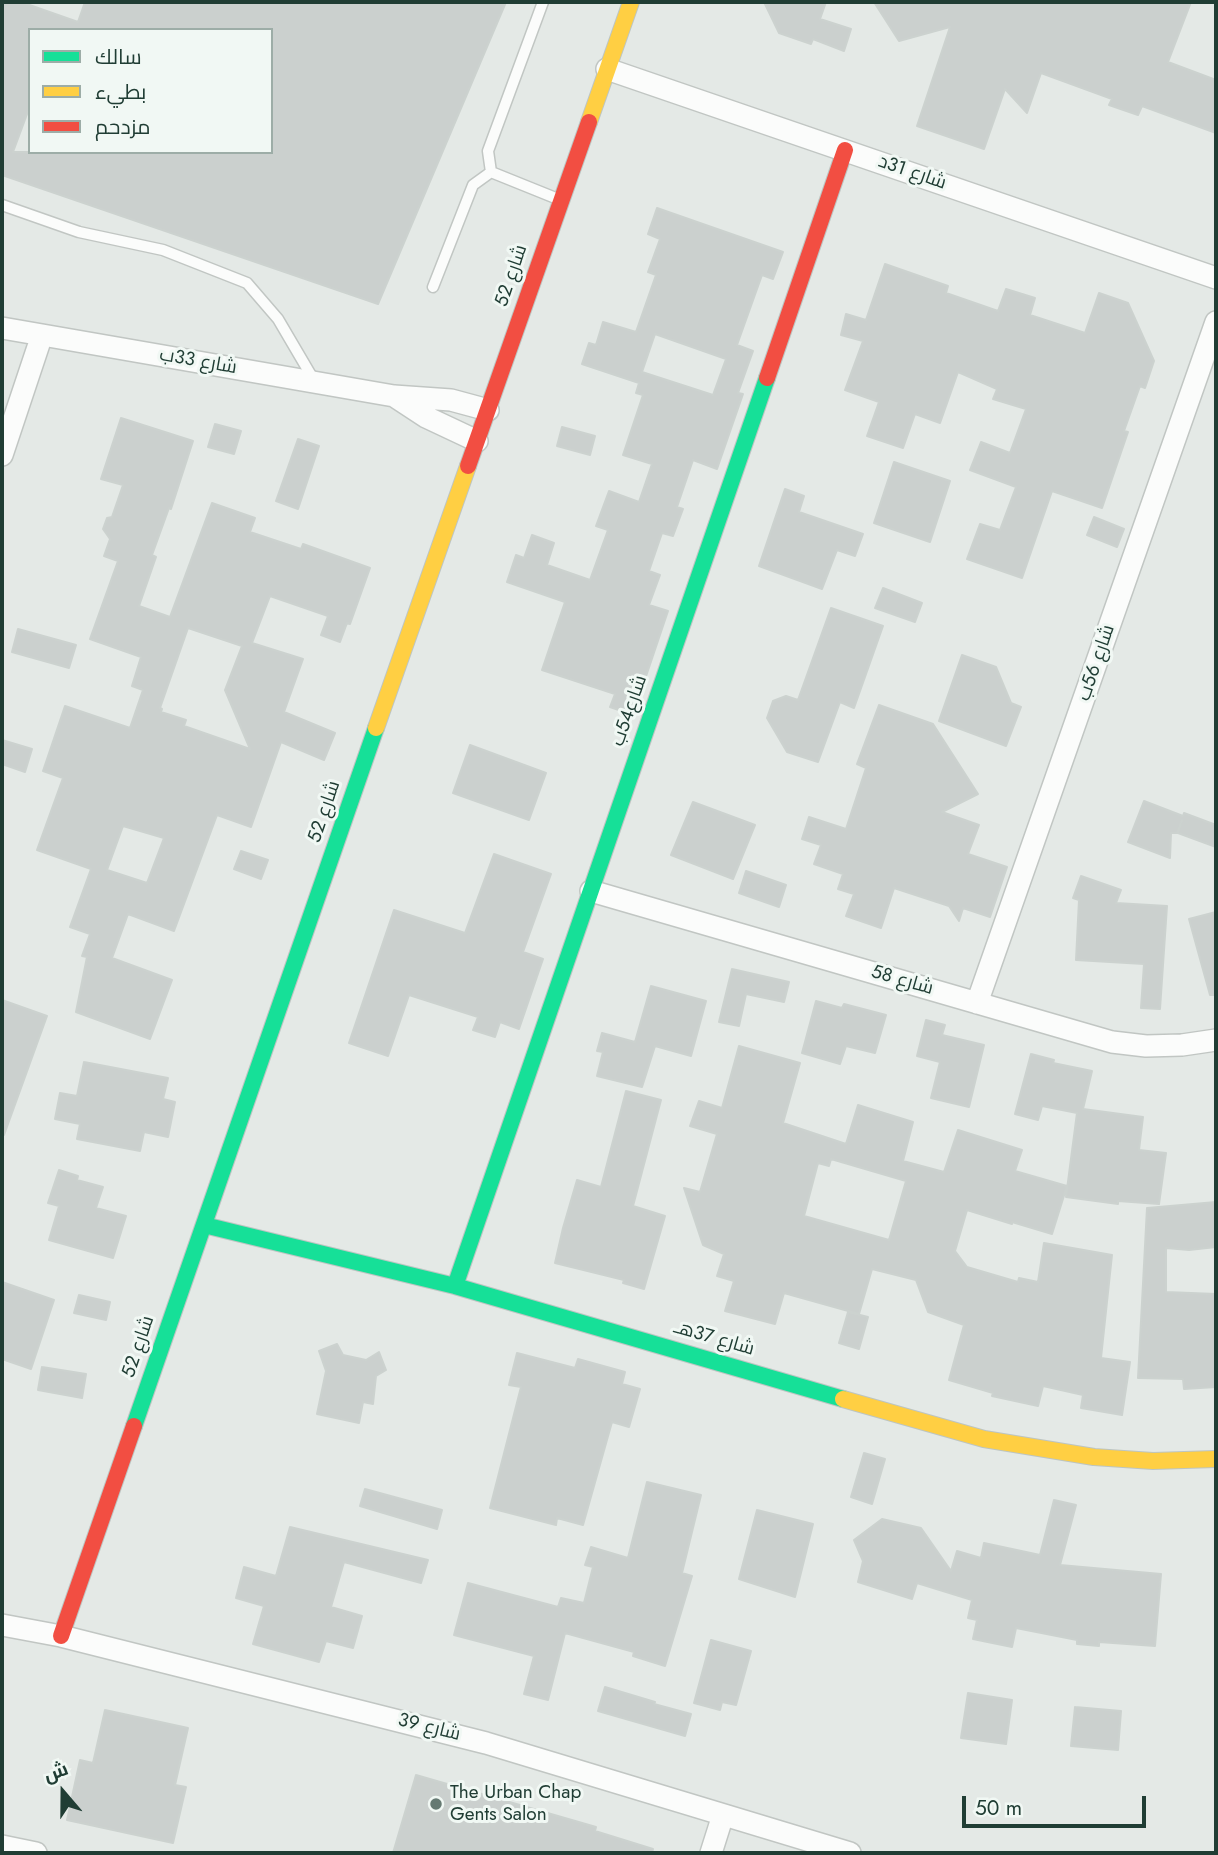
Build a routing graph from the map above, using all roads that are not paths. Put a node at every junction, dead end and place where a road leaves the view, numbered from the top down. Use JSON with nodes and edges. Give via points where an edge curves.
{"nodes":[{"id":1,"x":543,"y":2,"type":"edge"},
{"id":2,"x":631,"y":2,"type":"edge"},
{"id":3,"x":607,"y":69,"type":"junction"},
{"id":4,"x":845,"y":150,"type":"junction"},
{"id":5,"x":491,"y":172,"type":"junction"},
{"id":6,"x":561,"y":200,"type":"junction"},
{"id":7,"x":2,"y":205,"type":"edge"},
{"id":8,"x":1216,"y":278,"type":"edge"},
{"id":9,"x":433,"y":287,"type":"dead end"},
{"id":10,"x":1216,"y":322,"type":"edge"},
{"id":11,"x":2,"y":328,"type":"edge"},
{"id":12,"x":42,"y":335,"type":"junction"},
{"id":13,"x":316,"y":383,"type":"junction"},
{"id":14,"x":394,"y":396,"type":"junction"},
{"id":15,"x":488,"y":410,"type":"junction"},
{"id":16,"x":477,"y":441,"type":"junction"},
{"id":17,"x":2,"y":455,"type":"edge"},
{"id":18,"x":591,"y":891,"type":"junction"},
{"id":19,"x":977,"y":1003,"type":"junction"},
{"id":20,"x":1216,"y":1040,"type":"edge"},
{"id":21,"x":204,"y":1225,"type":"junction"},
{"id":22,"x":455,"y":1286,"type":"junction"},
{"id":23,"x":1216,"y":1459,"type":"edge"},
{"id":24,"x":2,"y":1625,"type":"edge"},
{"id":25,"x":61,"y":1636,"type":"junction"},
{"id":26,"x":723,"y":1815,"type":"junction"},
{"id":27,"x":2,"y":1846,"type":"edge"},
{"id":28,"x":36,"y":1853,"type":"edge"},
{"id":29,"x":711,"y":1853,"type":"edge"},
{"id":30,"x":850,"y":1853,"type":"edge"}],
"edges":[{"from":1,"to":5,"type":"lane","via":[[488,151]]},
{"from":2,"to":3,"type":"street","name":"شارع 52"},
{"from":3,"to":4,"type":"street","name":"شارع 31د"},
{"from":3,"to":6,"type":"street","name":"شارع 52"},
{"from":4,"to":8,"type":"street","name":"شارع 31د"},
{"from":4,"to":18,"type":"street","name":"شارع54ب"},
{"from":5,"to":6,"type":"lane"},
{"from":5,"to":9,"type":"lane","via":[[473,185]]},
{"from":6,"to":15,"type":"street","name":"شارع 52"},
{"from":7,"to":13,"type":"lane","via":[[79,232],[163,250],[247,283],[278,319]]},
{"from":10,"to":19,"type":"street","name":"شارع 56ب"},
{"from":11,"to":12,"type":"street","name":"شارع 33ب"},
{"from":12,"to":13,"type":"street","name":"شارع 33ب"},
{"from":12,"to":17,"type":"street"},
{"from":13,"to":14,"type":"street","name":"شارع 33ب"},
{"from":14,"to":15,"type":"street","name":"شارع 33ب","via":[[451,400]]},
{"from":14,"to":16,"type":"street","name":"شارع 33ب"},
{"from":15,"to":16,"type":"street","name":"شارع 52"},
{"from":16,"to":21,"type":"street","name":"شارع 52"},
{"from":18,"to":19,"type":"street","name":"شارع 58"},
{"from":18,"to":22,"type":"street","name":"شارع54ب"},
{"from":19,"to":20,"type":"street","name":"شارع 58","via":[[1112,1042],[1182,1045]]},
{"from":21,"to":22,"type":"street","name":"شارع 37هـ"},
{"from":21,"to":25,"type":"street","name":"شارع 52"},
{"from":22,"to":23,"type":"street","name":"شارع 37هـ","via":[[984,1439],[1094,1457]]},
{"from":24,"to":25,"type":"street","name":"شارع 39"},
{"from":25,"to":26,"type":"street","name":"شارع 39","via":[[486,1743]]},
{"from":26,"to":29,"type":"street"},
{"from":26,"to":30,"type":"street","name":"شارع 39"},
{"from":27,"to":28,"type":"street"}]}
